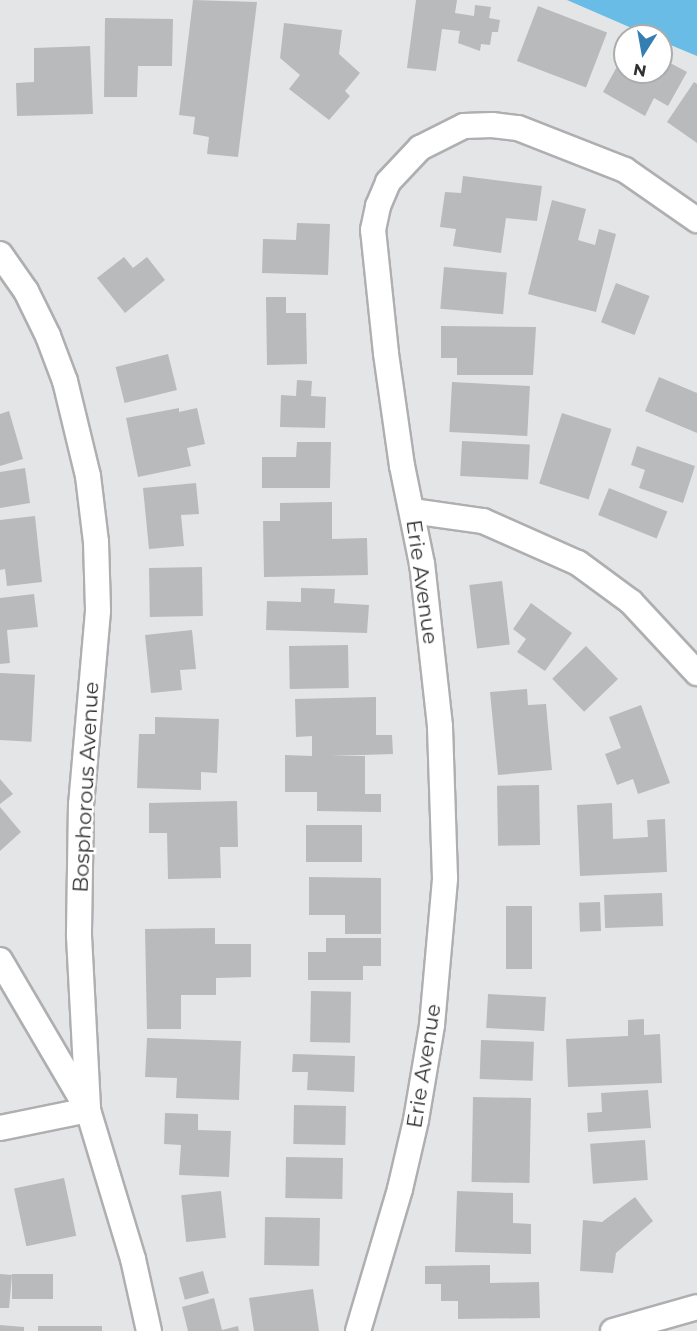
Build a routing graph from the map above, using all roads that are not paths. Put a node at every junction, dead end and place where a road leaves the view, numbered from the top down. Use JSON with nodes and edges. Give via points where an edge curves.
{"nodes":[{"id":1,"x":697,"y":220,"type":"edge"},
{"id":2,"x":0,"y":254,"type":"edge"},
{"id":3,"x":412,"y":511,"type":"junction"},
{"id":4,"x":697,"y":673,"type":"edge"},
{"id":5,"x":0,"y":960,"type":"edge"},
{"id":6,"x":87,"y":1110,"type":"junction"},
{"id":7,"x":0,"y":1128,"type":"edge"},
{"id":8,"x":697,"y":1306,"type":"edge"},
{"id":9,"x":149,"y":1331,"type":"edge"},
{"id":10,"x":358,"y":1331,"type":"edge"},
{"id":11,"x":613,"y":1331,"type":"edge"}],
"edges":[{"from":1,"to":3,"type":"street","name":"Erie Avenue","via":[[625,170],[518,128],[464,126],[420,148],[402,163],[388,182],[373,230],[399,443]]},
{"from":2,"to":6,"type":"street","name":"Bosphorous Avenue","via":[[26,291],[65,381],[88,476],[96,542],[98,611],[81,804],[79,936]]},
{"from":3,"to":4,"type":"street","via":[[483,521],[568,557],[631,602]]},
{"from":3,"to":10,"type":"street","name":"Erie Avenue","via":[[440,726],[445,829],[443,928],[416,1120]]},
{"from":5,"to":6,"type":"street"},
{"from":6,"to":7,"type":"street"},
{"from":6,"to":9,"type":"street","name":"Bosphorous Avenue","via":[[133,1259]]},
{"from":8,"to":11,"type":"street"}]}
